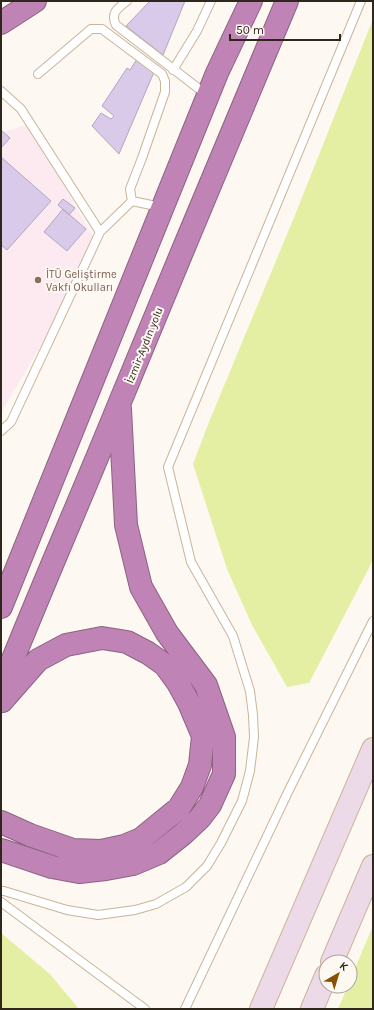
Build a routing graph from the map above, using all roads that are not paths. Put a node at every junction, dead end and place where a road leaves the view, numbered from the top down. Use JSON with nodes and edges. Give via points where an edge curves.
{"nodes":[{"id":1,"x":17,"y":1,"type":"edge"},
{"id":2,"x":35,"y":1,"type":"edge"},
{"id":3,"x":127,"y":1,"type":"edge"},
{"id":4,"x":211,"y":1,"type":"edge"},
{"id":5,"x":251,"y":1,"type":"edge"},
{"id":6,"x":287,"y":1,"type":"edge"},
{"id":7,"x":361,"y":1,"type":"edge"},
{"id":8,"x":1,"y":15,"type":"edge"},
{"id":9,"x":1,"y":23,"type":"edge"},
{"id":10,"x":173,"y":70,"type":"junction"},
{"id":11,"x":38,"y":74,"type":"dead end"},
{"id":12,"x":1,"y":92,"type":"edge"},
{"id":13,"x":208,"y":96,"type":"junction"},
{"id":14,"x":132,"y":201,"type":"junction"},
{"id":15,"x":163,"y":207,"type":"junction"},
{"id":16,"x":100,"y":232,"type":"junction"},
{"id":17,"x":120,"y":403,"type":"junction"},
{"id":18,"x":1,"y":431,"type":"edge"},
{"id":19,"x":1,"y":607,"type":"edge"},
{"id":20,"x":373,"y":621,"type":"edge"},
{"id":21,"x":1,"y":689,"type":"edge"},
{"id":22,"x":1,"y":702,"type":"edge"},
{"id":23,"x":373,"y":749,"type":"edge"},
{"id":24,"x":1,"y":822,"type":"edge"},
{"id":25,"x":1,"y":850,"type":"edge"},
{"id":26,"x":373,"y":866,"type":"edge"},
{"id":27,"x":1,"y":891,"type":"edge"},
{"id":28,"x":1,"y":902,"type":"edge"},
{"id":29,"x":335,"y":954,"type":"edge"},
{"id":30,"x":318,"y":994,"type":"edge"},
{"id":31,"x":145,"y":1009,"type":"edge"},
{"id":32,"x":185,"y":1009,"type":"edge"},
{"id":33,"x":261,"y":1009,"type":"edge"},
{"id":34,"x":312,"y":1009,"type":"edge"}],
"edges":[{"from":1,"to":8,"type":"street"},
{"from":2,"to":9,"type":"highway"},
{"from":3,"to":10,"type":"lane","via":[[113,15],[116,25]]},
{"from":4,"to":10,"type":"lane","via":[[198,31]]},
{"from":5,"to":13,"type":"highway"},
{"from":6,"to":17,"type":"highway","name":"İzmir-Aydın yolu"},
{"from":7,"to":27,"type":"lane","via":[[168,467],[190,562],[232,636],[250,691],[254,743],[242,800],[207,866],[186,887],[156,904],[98,915],[67,910]]},
{"from":10,"to":13,"type":"lane"},
{"from":11,"to":14,"type":"lane","via":[[91,29],[102,29],[162,74],[165,92],[130,189]]},
{"from":12,"to":16,"type":"lane","via":[[21,109]]},
{"from":13,"to":15,"type":"highway"},
{"from":14,"to":15,"type":"lane"},
{"from":14,"to":16,"type":"lane"},
{"from":15,"to":19,"type":"highway"},
{"from":16,"to":18,"type":"lane","via":[[11,422]]},
{"from":17,"to":21,"type":"highway","name":"İzmir-Aydın yolu"},
{"from":17,"to":25,"type":"highway","via":[[126,525],[141,587],[166,633],[206,684],[224,737],[224,774],[210,804],[200,818],[159,853],[133,864],[79,872],[52,867]]},
{"from":20,"to":32,"type":"lane"},
{"from":22,"to":24,"type":"highway","via":[[38,660],[66,645],[102,638],[127,642],[164,665],[190,703],[203,736],[200,765],[192,787],[179,808],[141,839],[101,851],[73,850]]},
{"from":23,"to":33,"type":"street"},
{"from":26,"to":29,"type":"street"},
{"from":28,"to":31,"type":"lane"},
{"from":30,"to":34,"type":"street"}]}
